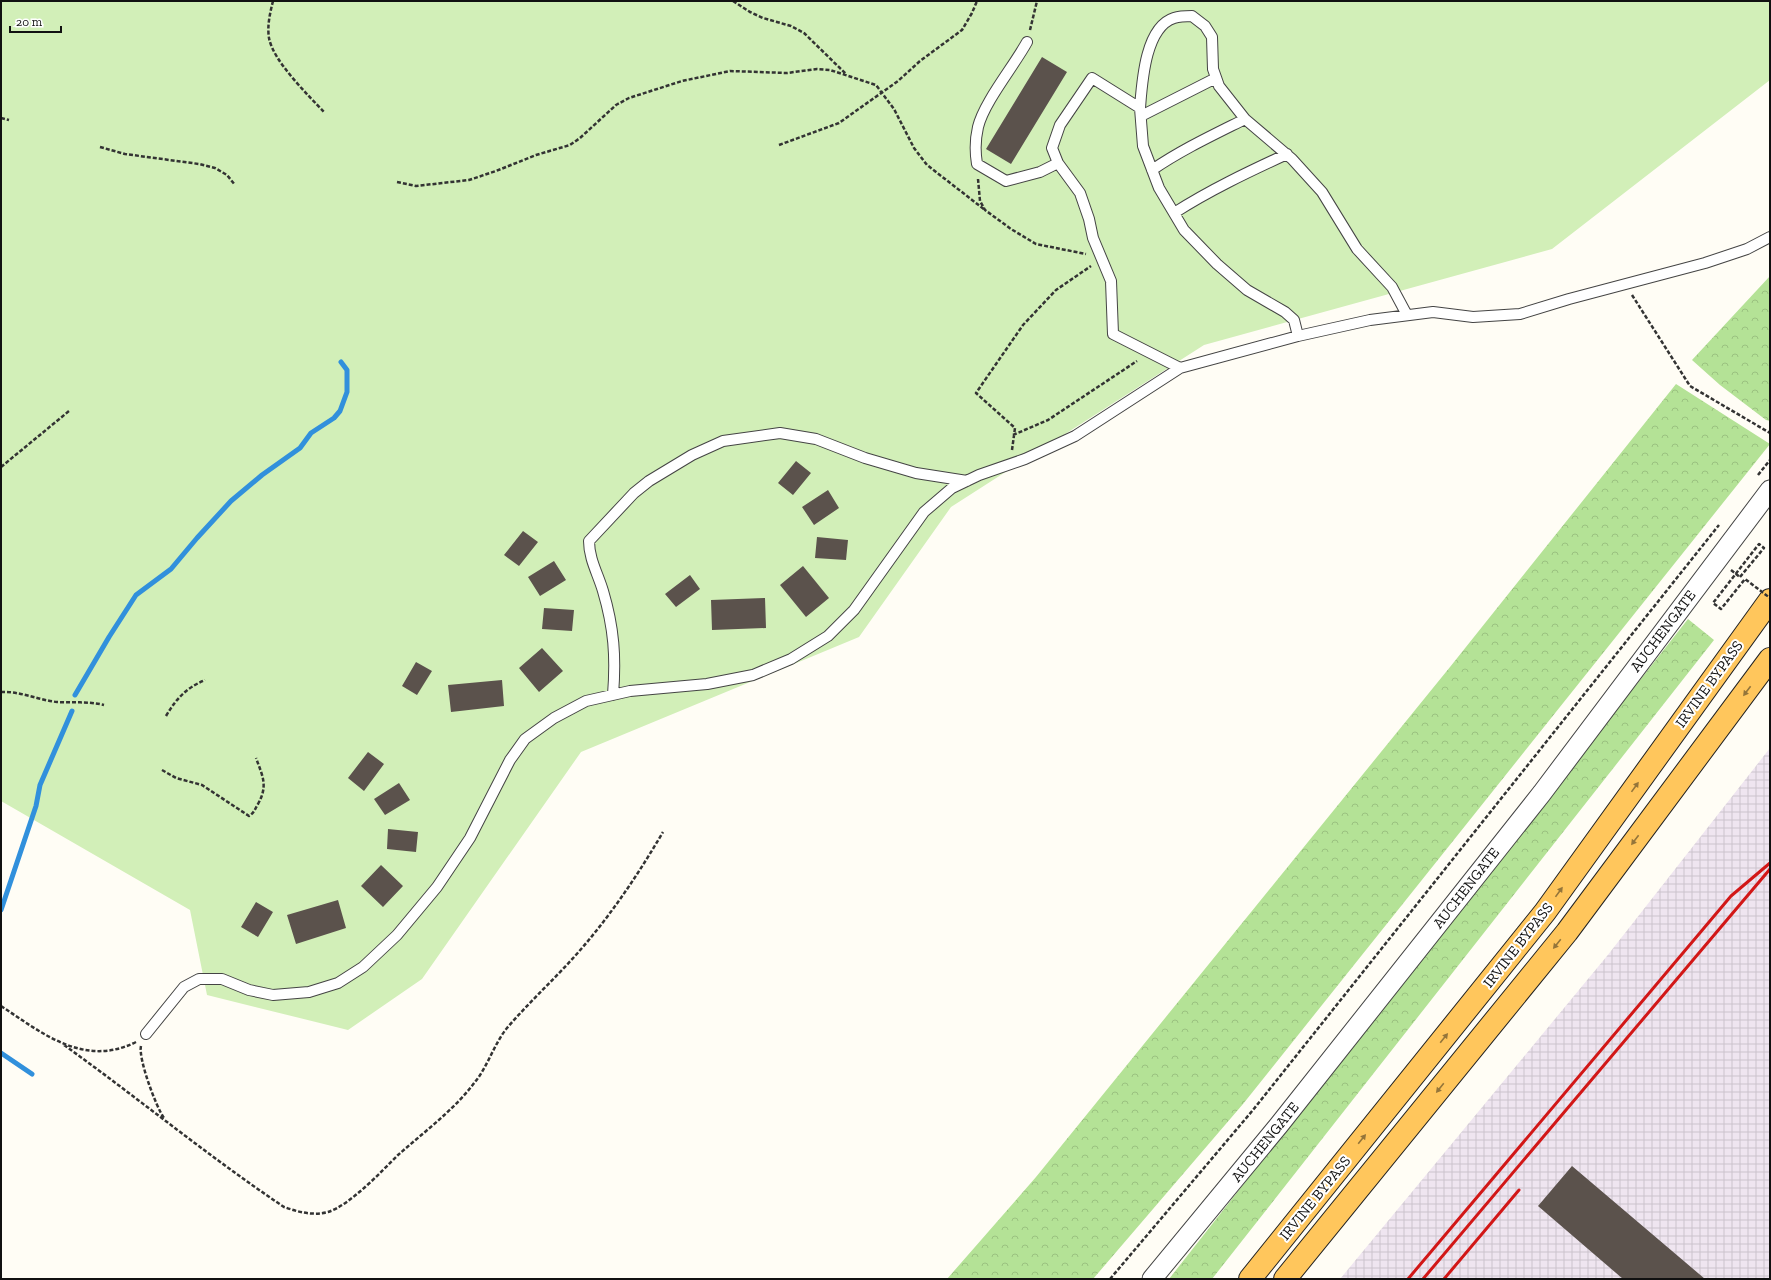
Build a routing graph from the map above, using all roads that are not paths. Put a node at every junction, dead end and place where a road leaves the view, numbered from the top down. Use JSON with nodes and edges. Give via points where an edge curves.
{"nodes":[{"id":1,"x":1027,"y":42,"type":"road end"},
{"id":2,"x":1216,"y":78,"type":"junction"},
{"id":3,"x":1140,"y":112,"type":"junction"},
{"id":4,"x":1245,"y":119,"type":"junction"},
{"id":5,"x":1287,"y":154,"type":"junction"},
{"id":6,"x":1058,"y":163,"type":"junction"},
{"id":7,"x":1152,"y":170,"type":"junction"},
{"id":8,"x":1174,"y":213,"type":"junction"},
{"id":9,"x":1770,"y":237,"type":"edge"},
{"id":10,"x":1407,"y":315,"type":"junction"},
{"id":11,"x":1298,"y":336,"type":"junction"},
{"id":12,"x":1180,"y":368,"type":"junction"},
{"id":13,"x":967,"y":481,"type":"junction"},
{"id":14,"x":1762,"y":485,"type":"edge"},
{"id":15,"x":1770,"y":599,"type":"edge"},
{"id":16,"x":1770,"y":659,"type":"edge"},
{"id":17,"x":613,"y":695,"type":"junction"},
{"id":18,"x":146,"y":1034,"type":"road end"},
{"id":19,"x":1152,"y":1279,"type":"edge"},
{"id":20,"x":1250,"y":1279,"type":"edge"},
{"id":21,"x":1285,"y":1279,"type":"edge"}],
"edges":[{"from":1,"to":6,"type":"lane","via":[[988,104],[978,126],[975,151],[977,164],[1006,181],[1040,172]]},
{"from":2,"to":3,"type":"lane"},
{"from":2,"to":3,"type":"lane","via":[[1213,69],[1212,37],[1205,26],[1192,16],[1173,18],[1159,28],[1151,44],[1143,76]]},
{"from":2,"to":4,"type":"lane","via":[[1219,86]]},
{"from":3,"to":6,"type":"lane","via":[[1092,78],[1060,125],[1052,148]]},
{"from":3,"to":7,"type":"lane","via":[[1143,146]]},
{"from":4,"to":5,"type":"lane"},
{"from":4,"to":7,"type":"lane","via":[[1187,148]]},
{"from":5,"to":8,"type":"lane","via":[[1232,180]]},
{"from":5,"to":10,"type":"lane","via":[[1322,192],[1357,249],[1392,287]]},
{"from":6,"to":12,"type":"lane","via":[[1080,193],[1093,238],[1111,281],[1113,334]]},
{"from":7,"to":8,"type":"lane"},
{"from":8,"to":11,"type":"lane","via":[[1184,230],[1246,290],[1294,320]]},
{"from":9,"to":10,"type":"lane","via":[[1705,264],[1520,314],[1474,317],[1433,312]]},
{"from":10,"to":11,"type":"lane","via":[[1370,320]]},
{"from":11,"to":12,"type":"lane"},
{"from":12,"to":13,"type":"lane","via":[[1075,436]]},
{"from":13,"to":17,"type":"lane","via":[[952,488],[924,512],[854,610],[828,636],[792,659],[754,675],[707,684]]},
{"from":13,"to":17,"type":"lane","via":[[916,473],[865,458],[816,439],[780,433],[723,441],[692,455],[639,489],[589,541],[589,552],[613,630]]},
{"from":14,"to":19,"type":"street","name":"AUCHENGATE","via":[[1542,794],[1279,1125]]},
{"from":20,"to":15,"type":"highway","name":"IRVINE BYPASS","one_way":true,"via":[[1545,912]]},
{"from":16,"to":21,"type":"highway","name":"IRVINE BYPASS","one_way":true,"via":[[1567,932]]},
{"from":17,"to":18,"type":"lane","via":[[586,701],[554,718],[525,739],[510,760],[470,838],[437,887],[396,935],[363,967],[331,986],[309,992],[273,995],[249,990],[222,979],[199,979],[184,987]]}]}
